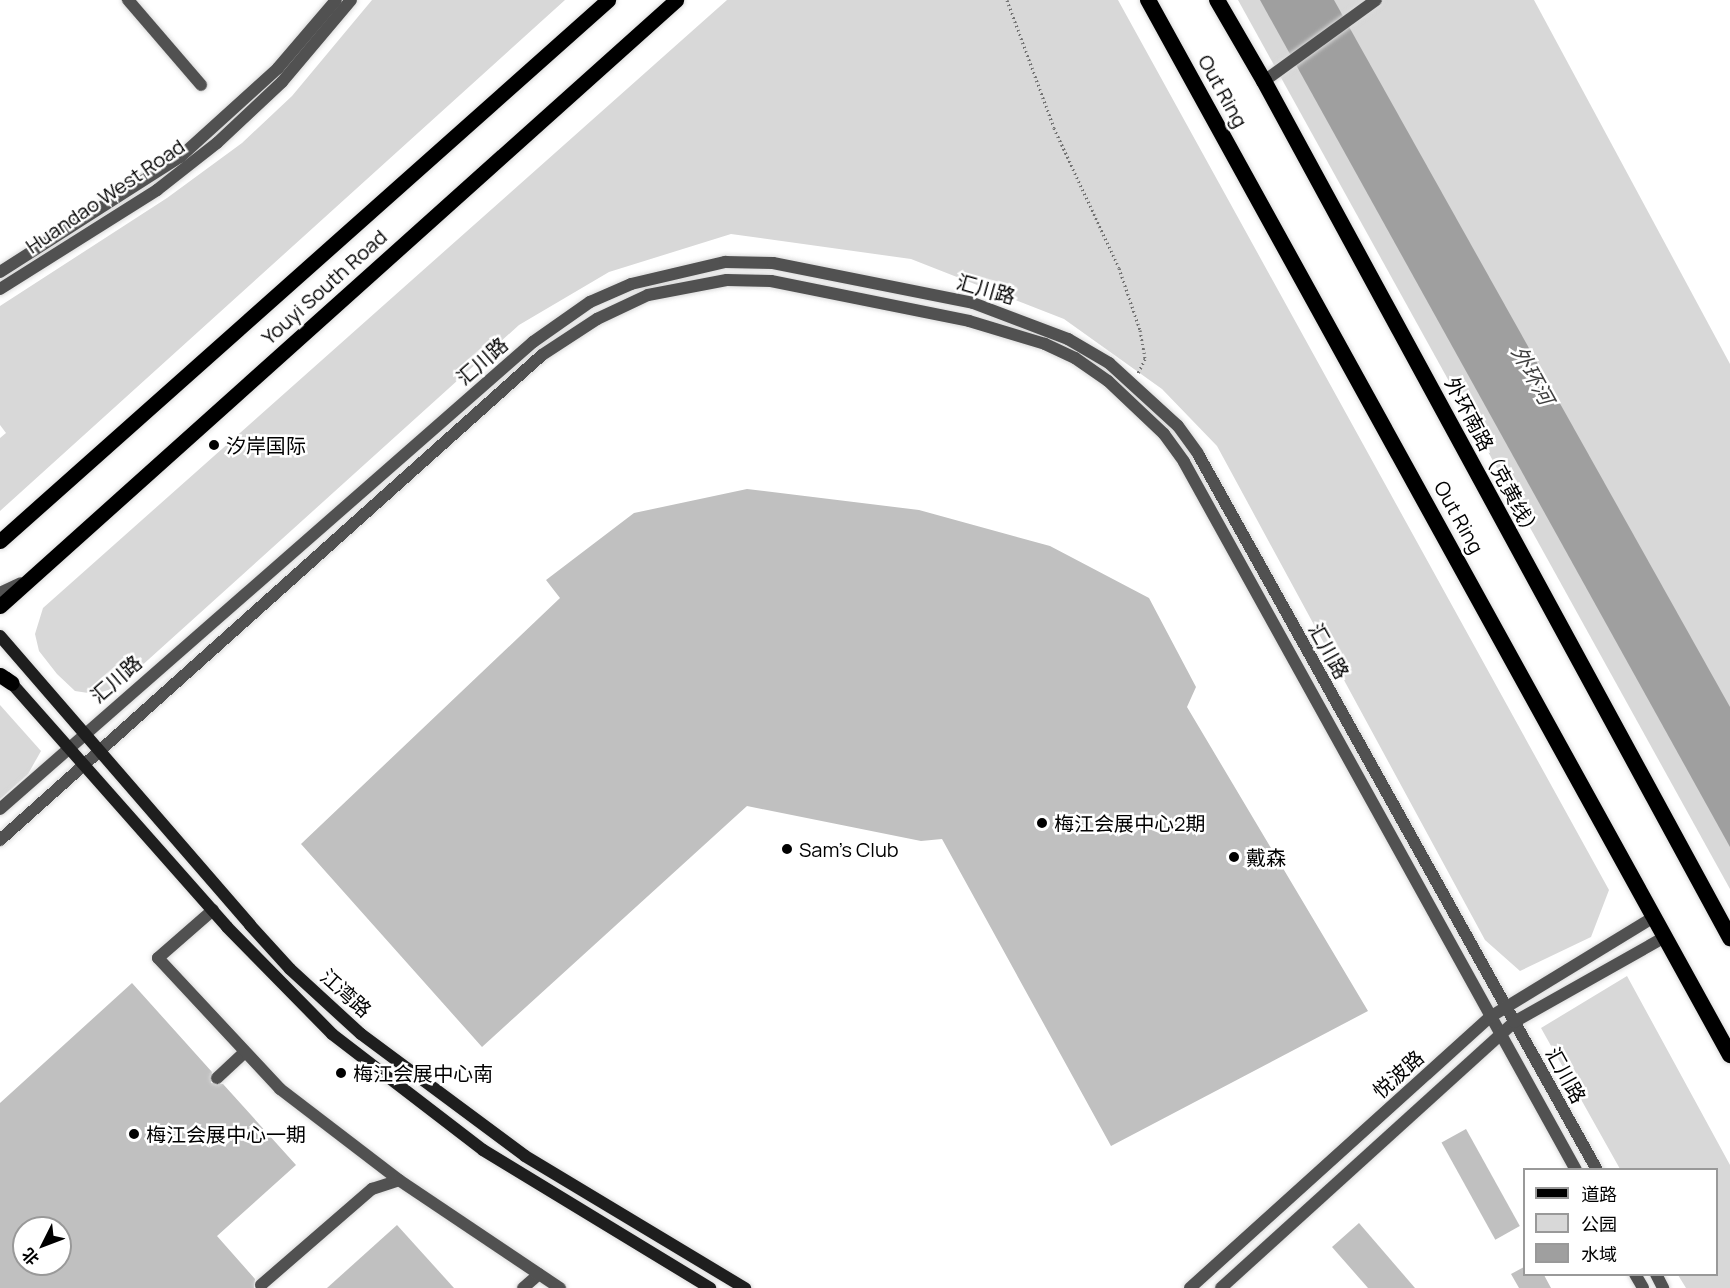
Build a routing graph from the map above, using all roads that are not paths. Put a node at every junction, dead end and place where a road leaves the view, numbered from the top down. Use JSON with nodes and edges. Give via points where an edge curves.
{"nodes":[{"id":1,"x":128,"y":0,"type":"edge"},
{"id":2,"x":336,"y":0,"type":"edge"},
{"id":3,"x":351,"y":0,"type":"edge"},
{"id":4,"x":608,"y":0,"type":"edge"},
{"id":5,"x":676,"y":0,"type":"edge"},
{"id":6,"x":1148,"y":0,"type":"edge"},
{"id":7,"x":1216,"y":0,"type":"edge"},
{"id":8,"x":1377,"y":0,"type":"edge"},
{"id":9,"x":1264,"y":81,"type":"junction"},
{"id":10,"x":201,"y":85,"type":"dead end"},
{"id":11,"x":0,"y":272,"type":"edge"},
{"id":12,"x":0,"y":289,"type":"edge"},
{"id":13,"x":0,"y":541,"type":"edge"},
{"id":14,"x":32,"y":578,"type":"junction"},
{"id":15,"x":0,"y":593,"type":"edge"},
{"id":16,"x":0,"y":606,"type":"edge"},
{"id":17,"x":0,"y":636,"type":"edge"},
{"id":18,"x":0,"y":645,"type":"edge"},
{"id":19,"x":0,"y":670,"type":"edge"},
{"id":20,"x":29,"y":670,"type":"junction"},
{"id":21,"x":6,"y":679,"type":"edge"},
{"id":22,"x":84,"y":733,"type":"junction"},
{"id":23,"x":69,"y":747,"type":"junction"},
{"id":24,"x":98,"y":751,"type":"junction"},
{"id":25,"x":84,"y":764,"type":"junction"},
{"id":26,"x":0,"y":809,"type":"edge"},
{"id":27,"x":0,"y":840,"type":"edge"},
{"id":28,"x":213,"y":910,"type":"junction"},
{"id":29,"x":1654,"y":917,"type":"junction"},
{"id":30,"x":1665,"y":937,"type":"junction"},
{"id":31,"x":1730,"y":938,"type":"edge"},
{"id":32,"x":1505,"y":1006,"type":"junction"},
{"id":33,"x":1490,"y":1017,"type":"junction"},
{"id":34,"x":1514,"y":1022,"type":"junction"},
{"id":35,"x":1500,"y":1035,"type":"junction"},
{"id":36,"x":245,"y":1052,"type":"junction"},
{"id":37,"x":1730,"y":1055,"type":"edge"},
{"id":38,"x":218,"y":1078,"type":"dead end"},
{"id":39,"x":1575,"y":1168,"type":"edge"},
{"id":40,"x":1596,"y":1168,"type":"edge"},
{"id":41,"x":399,"y":1180,"type":"junction"},
{"id":42,"x":538,"y":1274,"type":"junction"},
{"id":43,"x":261,"y":1285,"type":"dead end"},
{"id":44,"x":523,"y":1288,"type":"edge"},
{"id":45,"x":560,"y":1288,"type":"edge"},
{"id":46,"x":710,"y":1288,"type":"edge"},
{"id":47,"x":745,"y":1288,"type":"edge"},
{"id":48,"x":1190,"y":1288,"type":"edge"},
{"id":49,"x":1221,"y":1288,"type":"edge"}],
"edges":[{"from":1,"to":10,"type":"street"},
{"from":2,"to":11,"type":"street","name":"Huandao West Road","via":[[279,68],[180,157]]},
{"from":3,"to":12,"type":"street","name":"Huandao West Road","via":[[282,82],[217,143],[149,195]]},
{"from":4,"to":13,"type":"main road","name":"Youyi South Road"},
{"from":5,"to":14,"type":"main road","name":"Youyi South Road"},
{"from":6,"to":29,"type":"highway","name":"Out Ring"},
{"from":7,"to":9,"type":"highway","name":"外环南路（克黄线）"},
{"from":8,"to":9,"type":"street"},
{"from":9,"to":31,"type":"highway","name":"外环南路（克黄线）"},
{"from":14,"to":15,"type":"street"},
{"from":14,"to":16,"type":"main road","name":"Youyi South Road"},
{"from":17,"to":20,"type":"main road","name":"江湾路"},
{"from":18,"to":20,"type":"main road"},
{"from":19,"to":21,"type":"main road","name":"江湾路"},
{"from":20,"to":22,"type":"main road","name":"江湾路"},
{"from":21,"to":23,"type":"main road","name":"江湾路"},
{"from":22,"to":23,"type":"street","name":"汇川路"},
{"from":22,"to":24,"type":"main road","name":"江湾路"},
{"from":22,"to":32,"type":"street","name":"汇川路","via":[[533,342],[590,302],[632,284],[691,267],[772,263],[973,303],[1068,339],[1134,383],[1178,426],[1198,454]]},
{"from":23,"to":25,"type":"main road","name":"江湾路"},
{"from":23,"to":26,"type":"street","name":"汇川路"},
{"from":24,"to":25,"type":"street","name":"汇川路"},
{"from":24,"to":33,"type":"street","name":"汇川路","via":[[561,342],[597,319],[648,295],[700,283],[771,281],[969,321],[1045,344],[1108,381],[1144,413],[1184,462]]},
{"from":24,"to":47,"type":"main road","name":"江湾路","via":[[290,969],[361,1034],[525,1156]]},
{"from":25,"to":27,"type":"street","name":"汇川路"},
{"from":25,"to":28,"type":"main road","name":"江湾路"},
{"from":28,"to":36,"type":"street","via":[[158,958]]},
{"from":28,"to":46,"type":"main road","name":"江湾路","via":[[332,1034],[409,1096],[522,1176]]},
{"from":29,"to":30,"type":"highway","name":"Out Ring"},
{"from":29,"to":32,"type":"street","name":"悦波路"},
{"from":30,"to":34,"type":"street","name":"悦波路"},
{"from":30,"to":37,"type":"highway","name":"Out Ring"},
{"from":32,"to":33,"type":"street","name":"悦波路"},
{"from":32,"to":34,"type":"street","name":"汇川路"},
{"from":33,"to":35,"type":"street","name":"汇川路"},
{"from":33,"to":48,"type":"street","name":"悦波路"},
{"from":34,"to":35,"type":"street","name":"悦波路"},
{"from":34,"to":40,"type":"street","name":"汇川路"},
{"from":35,"to":39,"type":"street","name":"汇川路"},
{"from":35,"to":49,"type":"street","name":"悦波路"},
{"from":36,"to":38,"type":"street"},
{"from":36,"to":41,"type":"street","via":[[280,1089]]},
{"from":41,"to":42,"type":"street"},
{"from":41,"to":43,"type":"street","via":[[372,1189]]},
{"from":42,"to":44,"type":"street"},
{"from":42,"to":45,"type":"street"}]}
